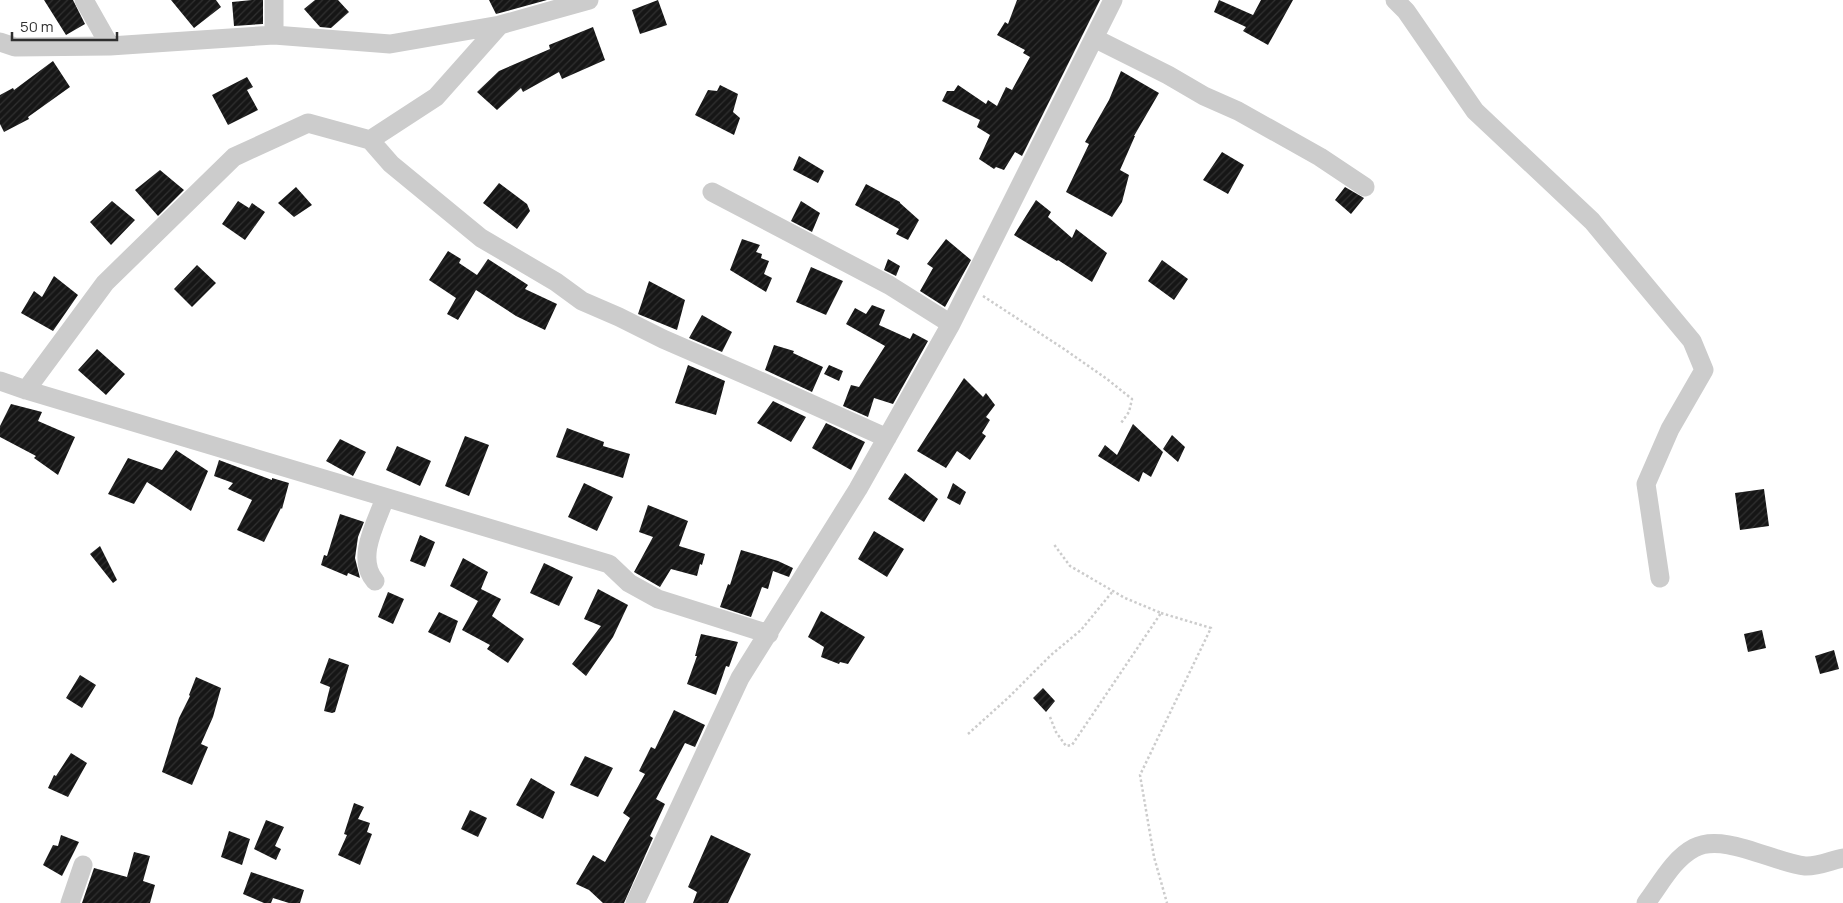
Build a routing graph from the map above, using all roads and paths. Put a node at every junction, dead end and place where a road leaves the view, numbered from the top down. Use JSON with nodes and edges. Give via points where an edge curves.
{"nodes":[{"id":1,"x":84,"y":0,"type":"edge"},
{"id":2,"x":274,"y":0,"type":"edge"},
{"id":3,"x":589,"y":0,"type":"edge"},
{"id":4,"x":1113,"y":0,"type":"edge"},
{"id":5,"x":1395,"y":0,"type":"edge"},
{"id":6,"x":500,"y":25,"type":"junction"},
{"id":7,"x":274,"y":36,"type":"junction"},
{"id":8,"x":1094,"y":38,"type":"junction"},
{"id":9,"x":0,"y":42,"type":"edge"},
{"id":10,"x":110,"y":46,"type":"junction"},
{"id":11,"x":370,"y":140,"type":"junction"},
{"id":12,"x":1365,"y":187,"type":"dead end"},
{"id":13,"x":712,"y":192,"type":"dead end"},
{"id":14,"x":970,"y":286,"type":"junction"},
{"id":15,"x":951,"y":324,"type":"junction"},
{"id":16,"x":0,"y":381,"type":"edge"},
{"id":17,"x":26,"y":390,"type":"junction"},
{"id":18,"x":1121,"y":423,"type":"dead end"},
{"id":19,"x":886,"y":438,"type":"junction"},
{"id":20,"x":385,"y":498,"type":"junction"},
{"id":21,"x":1053,"y":543,"type":"dead end"},
{"id":22,"x":1660,"y":578,"type":"dead end"},
{"id":23,"x":374,"y":581,"type":"dead end"},
{"id":24,"x":1113,"y":591,"type":"junction"},
{"id":25,"x":1161,"y":612,"type":"junction"},
{"id":26,"x":769,"y":634,"type":"junction"},
{"id":27,"x":1050,"y":716,"type":"dead end"},
{"id":28,"x":968,"y":734,"type":"dead end"},
{"id":29,"x":1843,"y":858,"type":"edge"},
{"id":30,"x":83,"y":865,"type":"dead end"},
{"id":31,"x":70,"y":903,"type":"edge"},
{"id":32,"x":635,"y":903,"type":"edge"},
{"id":33,"x":1166,"y":903,"type":"edge"},
{"id":34,"x":1646,"y":903,"type":"edge"}],
"edges":[{"from":1,"to":10,"type":"street"},
{"from":2,"to":7,"type":"street"},
{"from":3,"to":6,"type":"street"},
{"from":4,"to":8,"type":"street"},
{"from":5,"to":22,"type":"street","via":[[1475,111],[1592,221],[1692,341],[1704,370],[1670,429],[1646,484]]},
{"from":6,"to":7,"type":"street","via":[[390,44]]},
{"from":6,"to":11,"type":"street","via":[[436,97]]},
{"from":7,"to":10,"type":"street"},
{"from":8,"to":12,"type":"street","via":[[1238,111],[1320,157]]},
{"from":8,"to":14,"type":"street"},
{"from":9,"to":10,"type":"street","via":[[15,47]]},
{"from":11,"to":17,"type":"street","via":[[308,124],[234,157],[105,283]]},
{"from":11,"to":19,"type":"street","via":[[391,164],[481,238],[582,300]]},
{"from":13,"to":15,"type":"street","via":[[888,285]]},
{"from":14,"to":15,"type":"street"},
{"from":14,"to":18,"type":"path","via":[[1132,399],[1129,412]]},
{"from":15,"to":19,"type":"street"},
{"from":16,"to":17,"type":"street"},
{"from":17,"to":20,"type":"street"},
{"from":19,"to":26,"type":"street"},
{"from":20,"to":23,"type":"street","via":[[367,548]]},
{"from":20,"to":26,"type":"street","via":[[609,564],[629,583],[658,600]]},
{"from":21,"to":24,"type":"path","via":[[1070,566]]},
{"from":24,"to":25,"type":"path"},
{"from":24,"to":28,"type":"path","via":[[1081,630]]},
{"from":25,"to":27,"type":"path","via":[[1072,745],[1066,746]]},
{"from":25,"to":33,"type":"path","via":[[1212,628],[1140,775],[1154,857]]},
{"from":26,"to":32,"type":"street","via":[[740,678]]},
{"from":29,"to":34,"type":"street","via":[[1807,866],[1730,845],[1701,844],[1676,862]]},
{"from":30,"to":31,"type":"street"}]}
